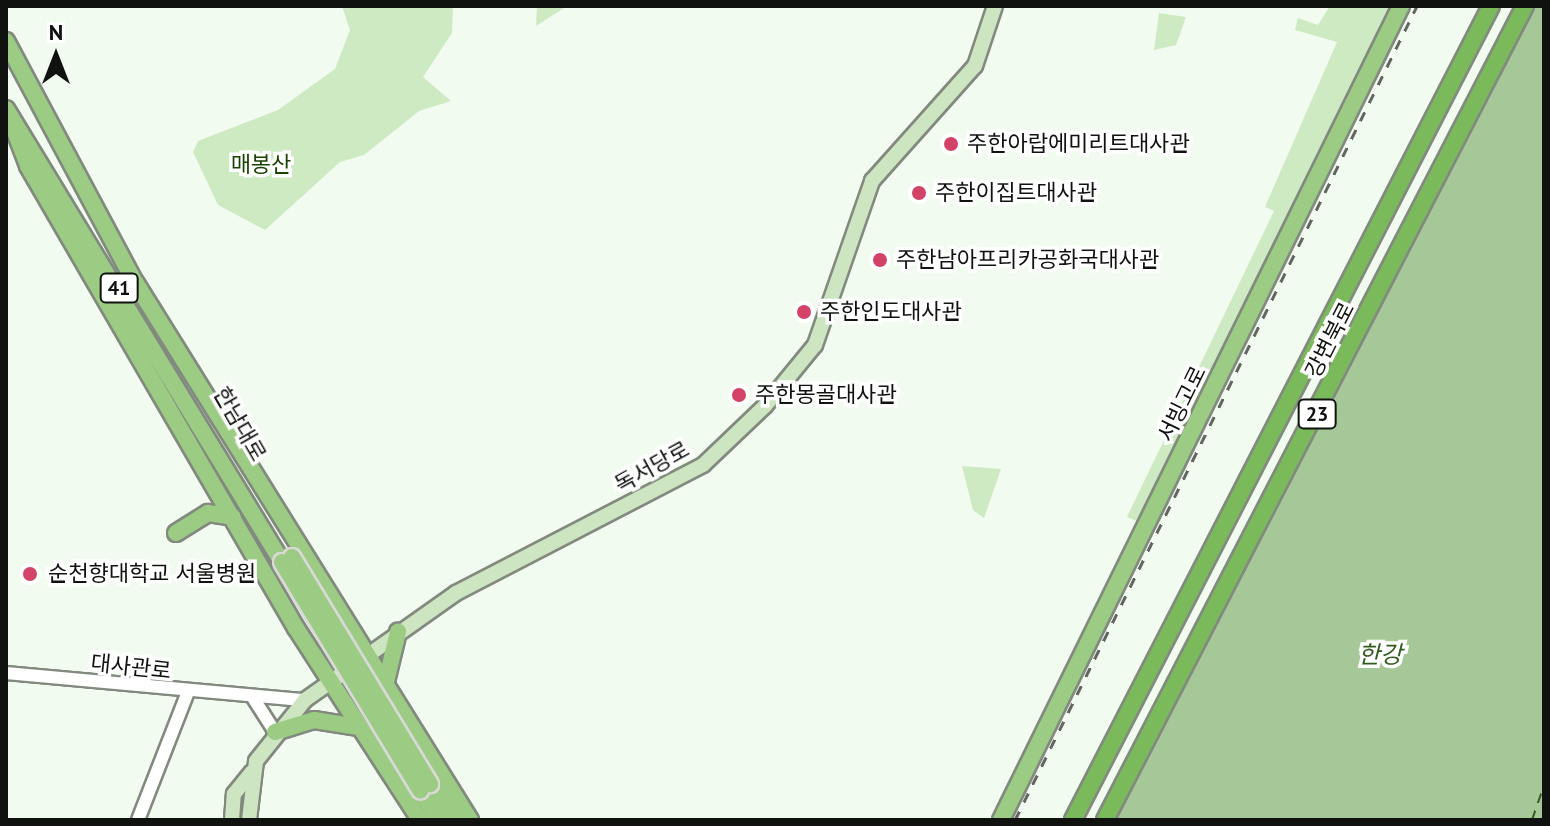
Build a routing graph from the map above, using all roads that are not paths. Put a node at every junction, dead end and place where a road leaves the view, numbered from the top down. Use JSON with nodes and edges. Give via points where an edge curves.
{"nodes":[{"id":1,"x":995,"y":6,"type":"edge"},
{"id":2,"x":1399,"y":6,"type":"edge"},
{"id":3,"x":1491,"y":6,"type":"edge"},
{"id":4,"x":1525,"y":6,"type":"edge"},
{"id":5,"x":6,"y":41,"type":"edge"},
{"id":6,"x":6,"y":109,"type":"edge"},
{"id":7,"x":14,"y":129,"type":"junction"},
{"id":8,"x":135,"y":282,"type":"junction"},
{"id":9,"x":233,"y":517,"type":"junction"},
{"id":10,"x":176,"y":533,"type":"dead end"},
{"id":11,"x":287,"y":559,"type":"junction"},
{"id":12,"x":335,"y":605,"type":"junction"},
{"id":13,"x":296,"y":628,"type":"junction"},
{"id":14,"x":398,"y":632,"type":"junction"},
{"id":15,"x":364,"y":654,"type":"junction"},
{"id":16,"x":6,"y":673,"type":"edge"},
{"id":17,"x":329,"y":681,"type":"junction"},
{"id":18,"x":385,"y":686,"type":"junction"},
{"id":19,"x":187,"y":694,"type":"junction"},
{"id":20,"x":252,"y":696,"type":"junction"},
{"id":21,"x":305,"y":700,"type":"junction"},
{"id":22,"x":358,"y":727,"type":"junction"},
{"id":23,"x":275,"y":732,"type":"junction"},
{"id":24,"x":252,"y":772,"type":"junction"},
{"id":25,"x":425,"y":787,"type":"junction"},
{"id":26,"x":138,"y":820,"type":"edge"},
{"id":27,"x":232,"y":820,"type":"edge"},
{"id":28,"x":249,"y":820,"type":"edge"},
{"id":29,"x":420,"y":820,"type":"edge"},
{"id":30,"x":439,"y":820,"type":"edge"},
{"id":31,"x":453,"y":820,"type":"edge"},
{"id":32,"x":470,"y":820,"type":"edge"},
{"id":33,"x":998,"y":820,"type":"edge"},
{"id":34,"x":1073,"y":820,"type":"edge"},
{"id":35,"x":1105,"y":820,"type":"edge"}],
"edges":[{"from":1,"to":14,"type":"main road","name":"독서당로","via":[[975,66],[872,181],[815,345],[765,406],[695,470],[456,593]]},
{"from":2,"to":33,"type":"main road","name":"서빙고로"},
{"from":3,"to":34,"type":"highway","name":"강변북로","number":"23"},
{"from":4,"to":35,"type":"highway","name":"강변북로","number":"23"},
{"from":5,"to":8,"type":"main road","name":"한남대로","number":"41"},
{"from":6,"to":7,"type":"main road","name":"한남대로","number":"41"},
{"from":7,"to":9,"type":"main road","via":[[28,166]]},
{"from":7,"to":11,"type":"main road","name":"한남대로","number":"41","via":[[59,191]]},
{"from":8,"to":11,"type":"main road","name":"한남대로","number":"41"},
{"from":8,"to":12,"type":"main road"},
{"from":9,"to":10,"type":"main road","via":[[208,513]]},
{"from":9,"to":13,"type":"main road"},
{"from":11,"to":25,"type":"main road","name":"한남대로","number":"41","bridge":true},
{"from":12,"to":13,"type":"main road"},
{"from":12,"to":15,"type":"main road"},
{"from":13,"to":17,"type":"main road"},
{"from":14,"to":15,"type":"main road","name":"독서당로"},
{"from":14,"to":18,"type":"main road"},
{"from":15,"to":17,"type":"main road","name":"독서당로"},
{"from":15,"to":18,"type":"main road"},
{"from":16,"to":19,"type":"street","name":"대사관로"},
{"from":17,"to":21,"type":"main road","name":"독서당로"},
{"from":17,"to":22,"type":"main road"},
{"from":18,"to":32,"type":"main road"},
{"from":19,"to":20,"type":"street","name":"대사관로"},
{"from":19,"to":26,"type":"street"},
{"from":20,"to":21,"type":"street","name":"대사관로"},
{"from":20,"to":23,"type":"street"},
{"from":21,"to":23,"type":"main road","name":"독서당로"},
{"from":22,"to":23,"type":"main road","via":[[314,720]]},
{"from":22,"to":29,"type":"main road"},
{"from":23,"to":24,"type":"main road","name":"독서당로"},
{"from":24,"to":27,"type":"main road","via":[[234,794]]},
{"from":24,"to":28,"type":"main road","name":"독서당로"},
{"from":25,"to":30,"type":"main road","name":"한남대로","number":"41"},
{"from":25,"to":31,"type":"main road","name":"한남대로","number":"41"}]}
